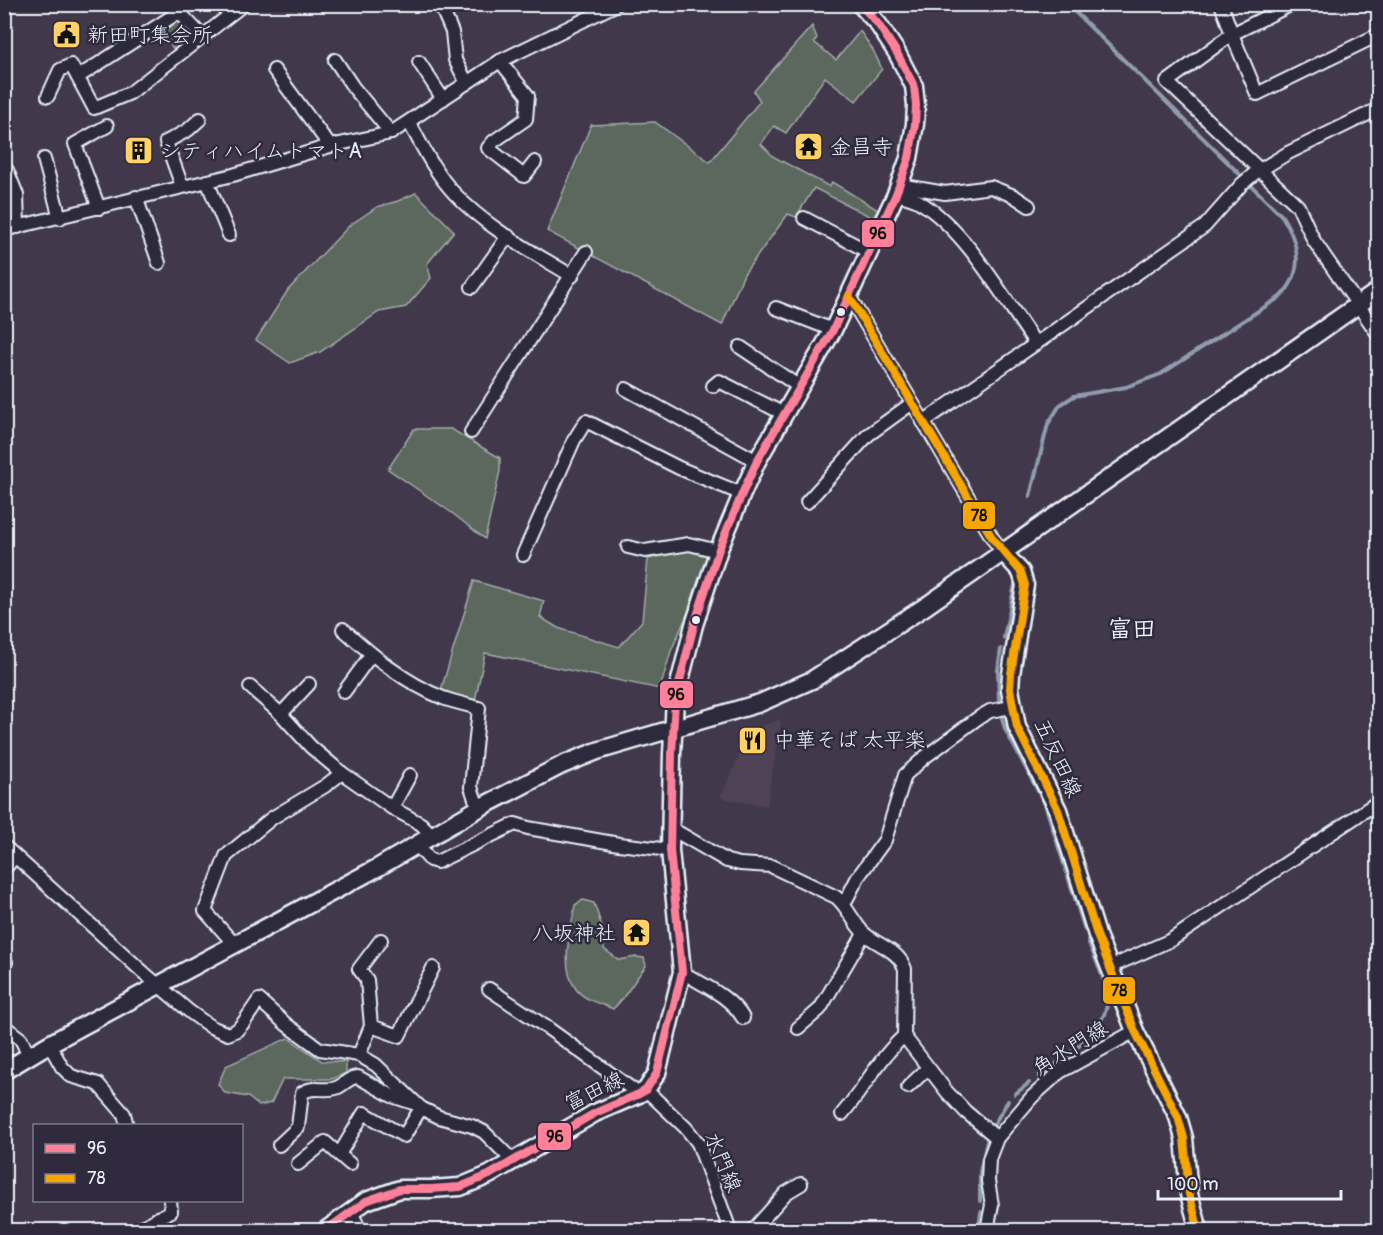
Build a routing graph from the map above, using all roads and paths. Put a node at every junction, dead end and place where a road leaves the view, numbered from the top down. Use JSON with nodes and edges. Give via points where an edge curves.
{"nodes":[{"id":1,"x":244,"y":4,"type":"edge"},
{"id":2,"x":617,"y":4,"type":"edge"},
{"id":3,"x":860,"y":4,"type":"edge"},
{"id":4,"x":1221,"y":4,"type":"edge"},
{"id":5,"x":1292,"y":4,"type":"edge"},
{"id":6,"x":441,"y":5,"type":"edge"},
{"id":7,"x":175,"y":8,"type":"edge"},
{"id":8,"x":1232,"y":34,"type":"junction"},
{"id":9,"x":1378,"y":35,"type":"edge"},
{"id":10,"x":203,"y":37,"type":"junction"},
{"id":11,"x":335,"y":60,"type":"dead end"},
{"id":12,"x":500,"y":61,"type":"junction"},
{"id":13,"x":419,"y":62,"type":"dead end"},
{"id":14,"x":274,"y":70,"type":"dead end"},
{"id":15,"x":78,"y":77,"type":"junction"},
{"id":16,"x":467,"y":83,"type":"junction"},
{"id":17,"x":48,"y":96,"type":"dead end"},
{"id":18,"x":443,"y":99,"type":"junction"},
{"id":19,"x":1378,"y":109,"type":"edge"},
{"id":20,"x":200,"y":119,"type":"dead end"},
{"id":21,"x":409,"y":122,"type":"junction"},
{"id":22,"x":107,"y":126,"type":"dead end"},
{"id":23,"x":391,"y":133,"type":"junction"},
{"id":24,"x":330,"y":146,"type":"junction"},
{"id":25,"x":44,"y":159,"type":"dead end"},
{"id":26,"x":535,"y":162,"type":"dead end"},
{"id":27,"x":7,"y":170,"type":"dead end"},
{"id":28,"x":1258,"y":172,"type":"junction"},
{"id":29,"x":207,"y":181,"type":"junction"},
{"id":30,"x":182,"y":186,"type":"junction"},
{"id":31,"x":897,"y":189,"type":"junction"},
{"id":32,"x":136,"y":197,"type":"junction"},
{"id":33,"x":1029,"y":206,"type":"dead end"},
{"id":34,"x":99,"y":208,"type":"junction"},
{"id":35,"x":60,"y":218,"type":"junction"},
{"id":36,"x":804,"y":218,"type":"dead end"},
{"id":37,"x":18,"y":227,"type":"junction"},
{"id":38,"x":4,"y":230,"type":"edge"},
{"id":39,"x":229,"y":235,"type":"dead end"},
{"id":40,"x":508,"y":236,"type":"junction"},
{"id":41,"x":586,"y":252,"type":"dead end"},
{"id":42,"x":869,"y":252,"type":"junction"},
{"id":43,"x":159,"y":263,"type":"dead end"},
{"id":44,"x":572,"y":276,"type":"junction"},
{"id":45,"x":472,"y":287,"type":"dead end"},
{"id":46,"x":1378,"y":291,"type":"edge"},
{"id":47,"x":849,"y":296,"type":"junction"},
{"id":48,"x":1358,"y":305,"type":"junction"},
{"id":49,"x":776,"y":308,"type":"dead end"},
{"id":50,"x":833,"y":330,"type":"junction"},
{"id":51,"x":1378,"y":334,"type":"edge"},
{"id":52,"x":1036,"y":344,"type":"junction"},
{"id":53,"x":740,"y":346,"type":"dead end"},
{"id":54,"x":714,"y":386,"type":"dead end"},
{"id":55,"x":801,"y":388,"type":"junction"},
{"id":56,"x":626,"y":389,"type":"dead end"},
{"id":57,"x":911,"y":404,"type":"junction"},
{"id":58,"x":784,"y":414,"type":"junction"},
{"id":59,"x":923,"y":422,"type":"junction"},
{"id":60,"x":471,"y":432,"type":"dead end"},
{"id":61,"x":757,"y":461,"type":"junction"},
{"id":62,"x":742,"y":494,"type":"junction"},
{"id":63,"x":807,"y":502,"type":"dead end"},
{"id":64,"x":628,"y":547,"type":"dead end"},
{"id":65,"x":718,"y":551,"type":"junction"},
{"id":66,"x":1003,"y":552,"type":"junction"},
{"id":67,"x":523,"y":555,"type":"dead end"},
{"id":68,"x":343,"y":629,"type":"dead end"},
{"id":69,"x":371,"y":655,"type":"junction"},
{"id":70,"x":309,"y":684,"type":"dead end"},
{"id":71,"x":250,"y":687,"type":"dead end"},
{"id":72,"x":344,"y":692,"type":"dead end"},
{"id":73,"x":1013,"y":710,"type":"junction"},
{"id":74,"x":281,"y":714,"type":"junction"},
{"id":75,"x":674,"y":728,"type":"junction"},
{"id":76,"x":342,"y":773,"type":"junction"},
{"id":77,"x":410,"y":776,"type":"dead end"},
{"id":78,"x":1378,"y":802,"type":"edge"},
{"id":79,"x":481,"y":807,"type":"junction"},
{"id":80,"x":392,"y":808,"type":"junction"},
{"id":81,"x":672,"y":829,"type":"junction"},
{"id":82,"x":433,"y":836,"type":"junction"},
{"id":83,"x":417,"y":845,"type":"junction"},
{"id":84,"x":4,"y":846,"type":"edge"},
{"id":85,"x":670,"y":850,"type":"junction"},
{"id":86,"x":15,"y":857,"type":"junction"},
{"id":87,"x":4,"y":869,"type":"edge"},
{"id":88,"x":844,"y":904,"type":"junction"},
{"id":89,"x":864,"y":934,"type":"junction"},
{"id":90,"x":381,"y":940,"type":"dead end"},
{"id":91,"x":235,"y":945,"type":"junction"},
{"id":92,"x":1110,"y":967,"type":"junction"},
{"id":93,"x":433,"y":968,"type":"dead end"},
{"id":94,"x":682,"y":972,"type":"junction"},
{"id":95,"x":158,"y":985,"type":"junction"},
{"id":96,"x":489,"y":989,"type":"dead end"},
{"id":97,"x":743,"y":1018,"type":"dead end"},
{"id":98,"x":4,"y":1026,"type":"edge"},
{"id":99,"x":371,"y":1026,"type":"junction"},
{"id":100,"x":798,"y":1028,"type":"dead end"},
{"id":101,"x":1135,"y":1031,"type":"junction"},
{"id":102,"x":904,"y":1036,"type":"junction"},
{"id":103,"x":49,"y":1044,"type":"junction"},
{"id":104,"x":359,"y":1055,"type":"junction"},
{"id":105,"x":29,"y":1056,"type":"junction"},
{"id":106,"x":928,"y":1068,"type":"junction"},
{"id":107,"x":4,"y":1071,"type":"edge"},
{"id":108,"x":908,"y":1087,"type":"dead end"},
{"id":109,"x":642,"y":1092,"type":"junction"},
{"id":110,"x":418,"y":1106,"type":"junction"},
{"id":111,"x":842,"y":1114,"type":"dead end"},
{"id":112,"x":127,"y":1124,"type":"edge"},
{"id":113,"x":997,"y":1138,"type":"junction"},
{"id":114,"x":279,"y":1145,"type":"dead end"},
{"id":115,"x":340,"y":1153,"type":"junction"},
{"id":116,"x":513,"y":1161,"type":"junction"},
{"id":117,"x":298,"y":1164,"type":"dead end"},
{"id":118,"x":350,"y":1164,"type":"dead end"},
{"id":119,"x":801,"y":1184,"type":"dead end"},
{"id":120,"x":170,"y":1202,"type":"edge"},
{"id":121,"x":351,"y":1212,"type":"junction"},
{"id":122,"x":137,"y":1230,"type":"edge"},
{"id":123,"x":326,"y":1230,"type":"edge"},
{"id":124,"x":360,"y":1230,"type":"edge"},
{"id":125,"x":730,"y":1230,"type":"edge"},
{"id":126,"x":753,"y":1230,"type":"edge"},
{"id":127,"x":987,"y":1230,"type":"edge"},
{"id":128,"x":1199,"y":1230,"type":"edge"}],
"edges":[{"from":1,"to":10,"type":"street"},
{"from":2,"to":12,"type":"street"},
{"from":3,"to":31,"type":"street","name":"富田線","via":[[878,24],[914,86],[915,124],[909,158]]},
{"from":4,"to":8,"type":"street"},
{"from":5,"to":8,"type":"street"},
{"from":6,"to":16,"type":"street","via":[[452,32],[455,60]]},
{"from":7,"to":10,"type":"street"},
{"from":7,"to":15,"type":"street"},
{"from":8,"to":9,"type":"street","via":[[1257,94]]},
{"from":8,"to":28,"type":"street","via":[[1167,82]]},
{"from":10,"to":15,"type":"street","via":[[130,93],[94,108]]},
{"from":11,"to":23,"type":"street"},
{"from":12,"to":16,"type":"street"},
{"from":12,"to":26,"type":"street","via":[[528,96],[526,119],[488,148],[524,176]]},
{"from":13,"to":18,"type":"street"},
{"from":14,"to":24,"type":"street"},
{"from":15,"to":17,"type":"street","via":[[71,65],[60,70]]},
{"from":16,"to":18,"type":"street"},
{"from":18,"to":21,"type":"street"},
{"from":19,"to":28,"type":"street"},
{"from":20,"to":30,"type":"street","via":[[166,142]]},
{"from":21,"to":23,"type":"street"},
{"from":21,"to":40,"type":"street","via":[[453,192]]},
{"from":22,"to":34,"type":"street","via":[[75,144]]},
{"from":23,"to":24,"type":"street"},
{"from":24,"to":29,"type":"street"},
{"from":25,"to":35,"type":"street"},
{"from":27,"to":37,"type":"street","via":[[17,195]]},
{"from":28,"to":48,"type":"street","via":[[1298,206],[1314,241]]},
{"from":28,"to":52,"type":"street","via":[[1242,184],[1205,226]]},
{"from":29,"to":30,"type":"street"},
{"from":29,"to":39,"type":"street"},
{"from":30,"to":32,"type":"street"},
{"from":31,"to":33,"type":"street","via":[[945,193],[991,188]]},
{"from":31,"to":42,"type":"street","name":"富田線"},
{"from":31,"to":52,"type":"street","via":[[945,221],[974,255]]},
{"from":32,"to":34,"type":"street"},
{"from":32,"to":43,"type":"street"},
{"from":34,"to":35,"type":"street"},
{"from":35,"to":37,"type":"street"},
{"from":36,"to":42,"type":"street"},
{"from":37,"to":38,"type":"street"},
{"from":40,"to":44,"type":"street"},
{"from":40,"to":45,"type":"street"},
{"from":41,"to":44,"type":"street"},
{"from":42,"to":47,"type":"street","name":"富田線"},
{"from":44,"to":60,"type":"street"},
{"from":46,"to":48,"type":"street"},
{"from":47,"to":50,"type":"street","name":"富田線"},
{"from":47,"to":57,"type":"street","name":"五反田線"},
{"from":48,"to":51,"type":"street"},
{"from":48,"to":66,"type":"street"},
{"from":49,"to":50,"type":"street"},
{"from":50,"to":55,"type":"street","name":"富田線"},
{"from":52,"to":59,"type":"street"},
{"from":53,"to":55,"type":"street"},
{"from":54,"to":58,"type":"street","via":[[719,381]]},
{"from":55,"to":58,"type":"street","name":"富田線"},
{"from":56,"to":61,"type":"street"},
{"from":57,"to":59,"type":"street","name":"五反田線"},
{"from":57,"to":63,"type":"street","via":[[868,435]]},
{"from":58,"to":61,"type":"street","name":"富田線"},
{"from":59,"to":66,"type":"street","name":"五反田線"},
{"from":61,"to":62,"type":"street","name":"富田線"},
{"from":62,"to":65,"type":"street","name":"富田線"},
{"from":62,"to":67,"type":"street","via":[[679,468],[586,421]]},
{"from":64,"to":65,"type":"street","via":[[645,551],[689,544]]},
{"from":65,"to":75,"type":"street","name":"富田線","via":[[677,691]]},
{"from":66,"to":73,"type":"street","name":"五反田線","via":[[1021,572],[1025,585],[1011,674]]},
{"from":66,"to":75,"type":"street","via":[[812,680],[760,703]]},
{"from":68,"to":69,"type":"street"},
{"from":69,"to":72,"type":"street"},
{"from":69,"to":79,"type":"street","via":[[442,698],[479,708],[471,787]]},
{"from":70,"to":74,"type":"street"},
{"from":71,"to":74,"type":"street"},
{"from":73,"to":88,"type":"street","via":[[990,711],[978,718],[904,775],[885,840]]},
{"from":73,"to":92,"type":"street","name":"五反田線","via":[[1023,743],[1058,810]]},
{"from":74,"to":76,"type":"street"},
{"from":75,"to":79,"type":"street","via":[[562,765]]},
{"from":75,"to":81,"type":"street","name":"富田線"},
{"from":76,"to":80,"type":"street"},
{"from":76,"to":91,"type":"street","via":[[272,818],[226,856],[205,911]]},
{"from":77,"to":80,"type":"street"},
{"from":78,"to":92,"type":"street","via":[[1171,940]]},
{"from":79,"to":82,"type":"street"},
{"from":80,"to":82,"type":"street","via":[[421,824]]},
{"from":81,"to":85,"type":"street","name":"富田線"},
{"from":81,"to":88,"type":"street","via":[[727,861],[771,866]]},
{"from":82,"to":83,"type":"street"},
{"from":83,"to":85,"type":"street","via":[[430,860],[437,862],[515,824]]},
{"from":83,"to":91,"type":"street"},
{"from":84,"to":86,"type":"street"},
{"from":85,"to":94,"type":"street","name":"富田線"},
{"from":86,"to":87,"type":"street"},
{"from":86,"to":95,"type":"street"},
{"from":88,"to":89,"type":"street"},
{"from":89,"to":100,"type":"street","via":[[820,1009]]},
{"from":89,"to":102,"type":"street","via":[[903,961]]},
{"from":90,"to":99,"type":"street","via":[[359,969],[367,980]]},
{"from":91,"to":95,"type":"street"},
{"from":92,"to":101,"type":"street","name":"五反田線"},
{"from":93,"to":99,"type":"street","via":[[399,1036]]},
{"from":94,"to":97,"type":"street","via":[[733,1005]]},
{"from":94,"to":109,"type":"street","name":"富田線","via":[[657,1073]]},
{"from":95,"to":103,"type":"street"},
{"from":95,"to":104,"type":"street","via":[[211,1027],[228,1034],[237,1030],[259,1000],[320,1049]]},
{"from":96,"to":109,"type":"street","name":"水門線"},
{"from":98,"to":105,"type":"street","via":[[21,1039]]},
{"from":99,"to":104,"type":"street"},
{"from":101,"to":113,"type":"street","name":"角水門線","via":[[1060,1072]]},
{"from":101,"to":128,"type":"street","name":"五反田線","via":[[1178,1117],[1189,1194]]},
{"from":102,"to":106,"type":"street"},
{"from":102,"to":111,"type":"street","via":[[891,1047]]},
{"from":103,"to":105,"type":"street"},
{"from":103,"to":112,"type":"street","via":[[71,1076],[98,1084],[124,1114]]},
{"from":104,"to":110,"type":"street","via":[[394,1080]]},
{"from":105,"to":107,"type":"street"},
{"from":106,"to":108,"type":"street"},
{"from":106,"to":113,"type":"street","via":[[966,1112]]},
{"from":109,"to":116,"type":"street","name":"富田線","via":[[595,1113]]},
{"from":109,"to":125,"type":"street","name":"水門線","via":[[686,1128],[698,1143]]},
{"from":110,"to":114,"type":"street","via":[[358,1077],[335,1089],[308,1088],[302,1093],[298,1127]]},
{"from":110,"to":115,"type":"street","via":[[404,1136],[364,1113]]},
{"from":110,"to":116,"type":"street","via":[[484,1132]]},
{"from":113,"to":127,"type":"street","name":"角水門線","via":[[989,1159],[992,1205]]},
{"from":115,"to":117,"type":"street","via":[[324,1142]]},
{"from":115,"to":118,"type":"street"},
{"from":116,"to":121,"type":"street","name":"富田線","via":[[460,1187],[400,1189],[366,1201]]},
{"from":119,"to":126,"type":"street","via":[[786,1193]]},
{"from":120,"to":122,"type":"street","via":[[171,1210]]},
{"from":121,"to":123,"type":"street","name":"富田線"},
{"from":121,"to":124,"type":"street"}]}
